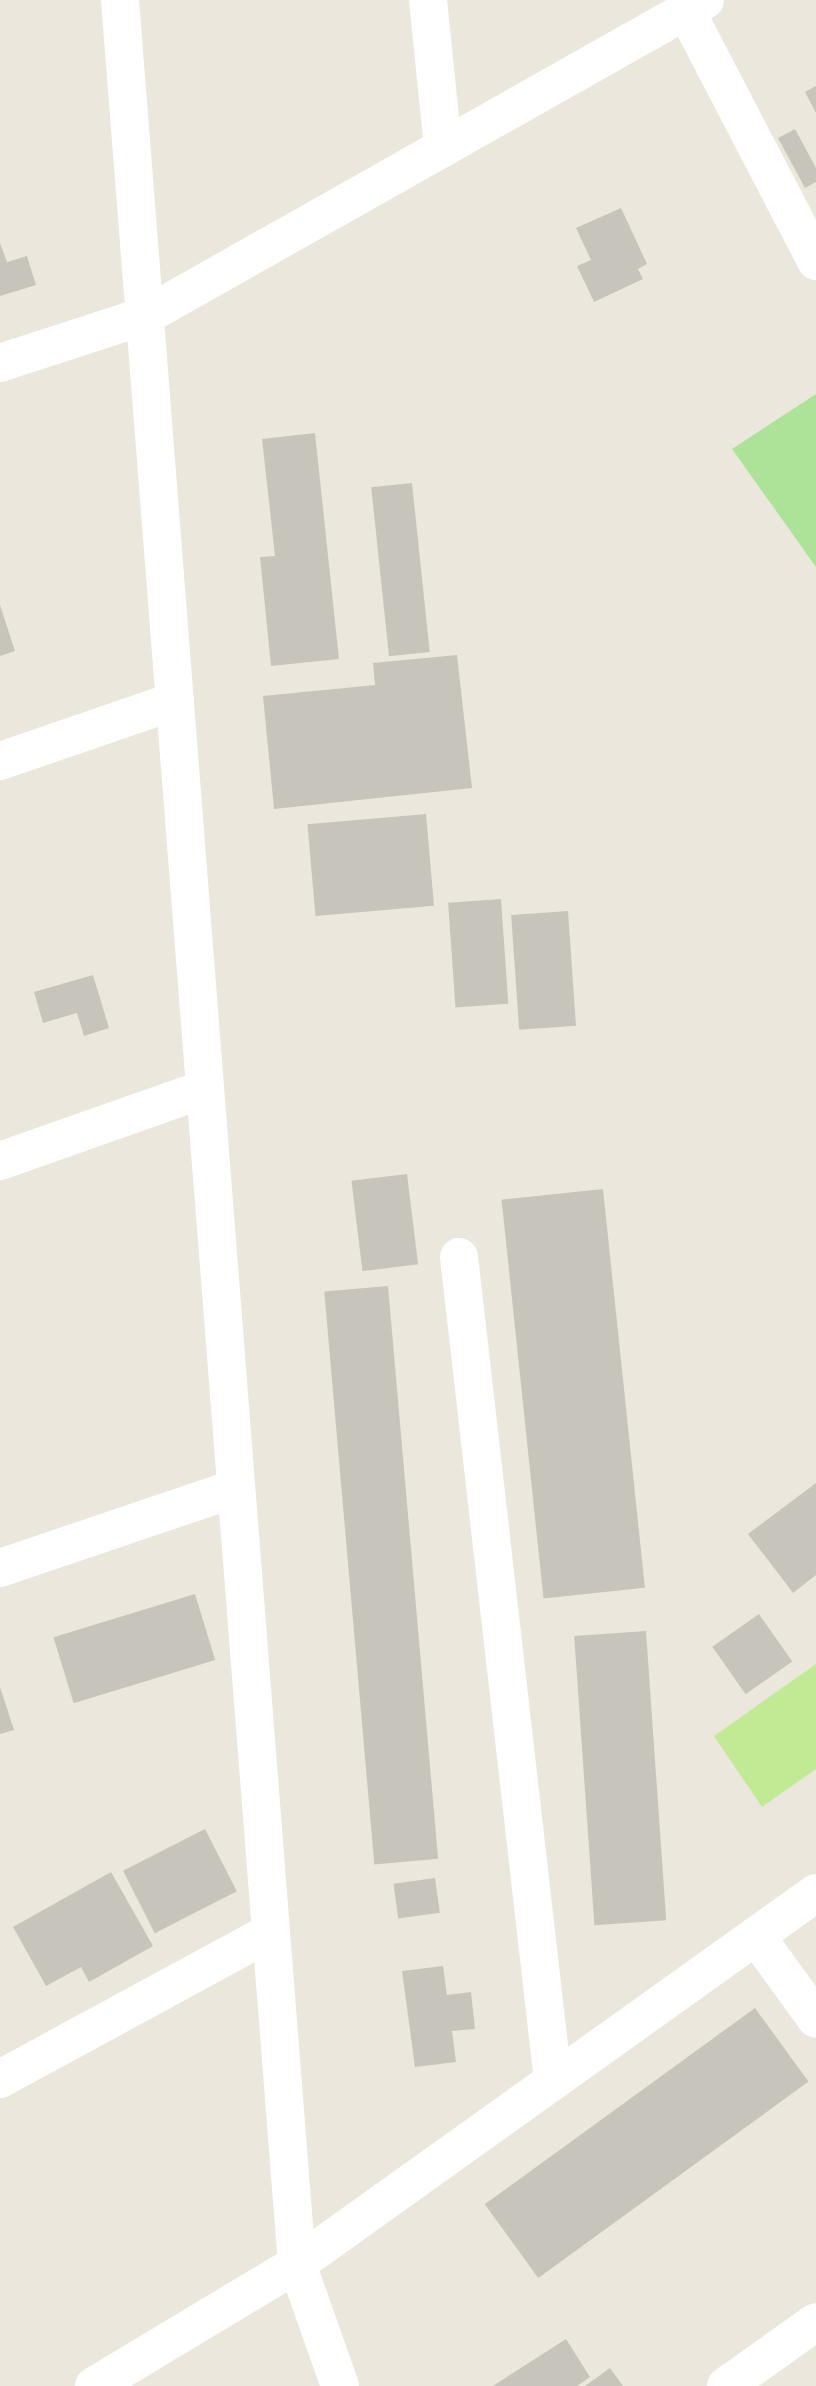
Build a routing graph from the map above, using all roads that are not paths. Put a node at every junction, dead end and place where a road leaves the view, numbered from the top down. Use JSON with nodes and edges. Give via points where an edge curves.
{"nodes":[{"id":1,"x":120,"y":0,"type":"edge"},
{"id":2,"x":428,"y":0,"type":"edge"},
{"id":3,"x":696,"y":5,"type":"edge"},
{"id":4,"x":443,"y":148,"type":"junction"},
{"id":5,"x":816,"y":261,"type":"edge"},
{"id":6,"x":145,"y":316,"type":"junction"},
{"id":7,"x":0,"y":363,"type":"edge"},
{"id":8,"x":175,"y":701,"type":"junction"},
{"id":9,"x":0,"y":761,"type":"edge"},
{"id":10,"x":205,"y":1089,"type":"junction"},
{"id":11,"x":0,"y":1161,"type":"edge"},
{"id":12,"x":459,"y":1257,"type":"dead end"},
{"id":13,"x":236,"y":1488,"type":"junction"},
{"id":14,"x":0,"y":1568,"type":"edge"},
{"id":15,"x":816,"y":1893,"type":"edge"},
{"id":16,"x":271,"y":1932,"type":"junction"},
{"id":17,"x":756,"y":1936,"type":"junction"},
{"id":18,"x":816,"y":2019,"type":"edge"},
{"id":19,"x":0,"y":2079,"type":"edge"},
{"id":20,"x":553,"y":2081,"type":"junction"},
{"id":21,"x":296,"y":2264,"type":"junction"},
{"id":22,"x":816,"y":2322,"type":"edge"},
{"id":23,"x":94,"y":2386,"type":"edge"},
{"id":24,"x":340,"y":2386,"type":"edge"},
{"id":25,"x":726,"y":2386,"type":"edge"}],
"edges":[{"from":1,"to":6,"type":"lane"},
{"from":2,"to":4,"type":"lane"},
{"from":3,"to":4,"type":"lane"},
{"from":3,"to":5,"type":"lane"},
{"from":4,"to":6,"type":"lane"},
{"from":6,"to":7,"type":"lane"},
{"from":6,"to":8,"type":"lane"},
{"from":8,"to":9,"type":"lane"},
{"from":8,"to":10,"type":"lane"},
{"from":10,"to":11,"type":"lane"},
{"from":10,"to":13,"type":"lane"},
{"from":12,"to":20,"type":"lane"},
{"from":13,"to":14,"type":"lane"},
{"from":13,"to":16,"type":"lane"},
{"from":15,"to":17,"type":"lane"},
{"from":16,"to":19,"type":"lane"},
{"from":16,"to":21,"type":"lane"},
{"from":17,"to":18,"type":"lane"},
{"from":17,"to":20,"type":"lane"},
{"from":20,"to":21,"type":"lane"},
{"from":21,"to":23,"type":"lane"},
{"from":21,"to":24,"type":"lane"},
{"from":22,"to":25,"type":"lane"}]}
